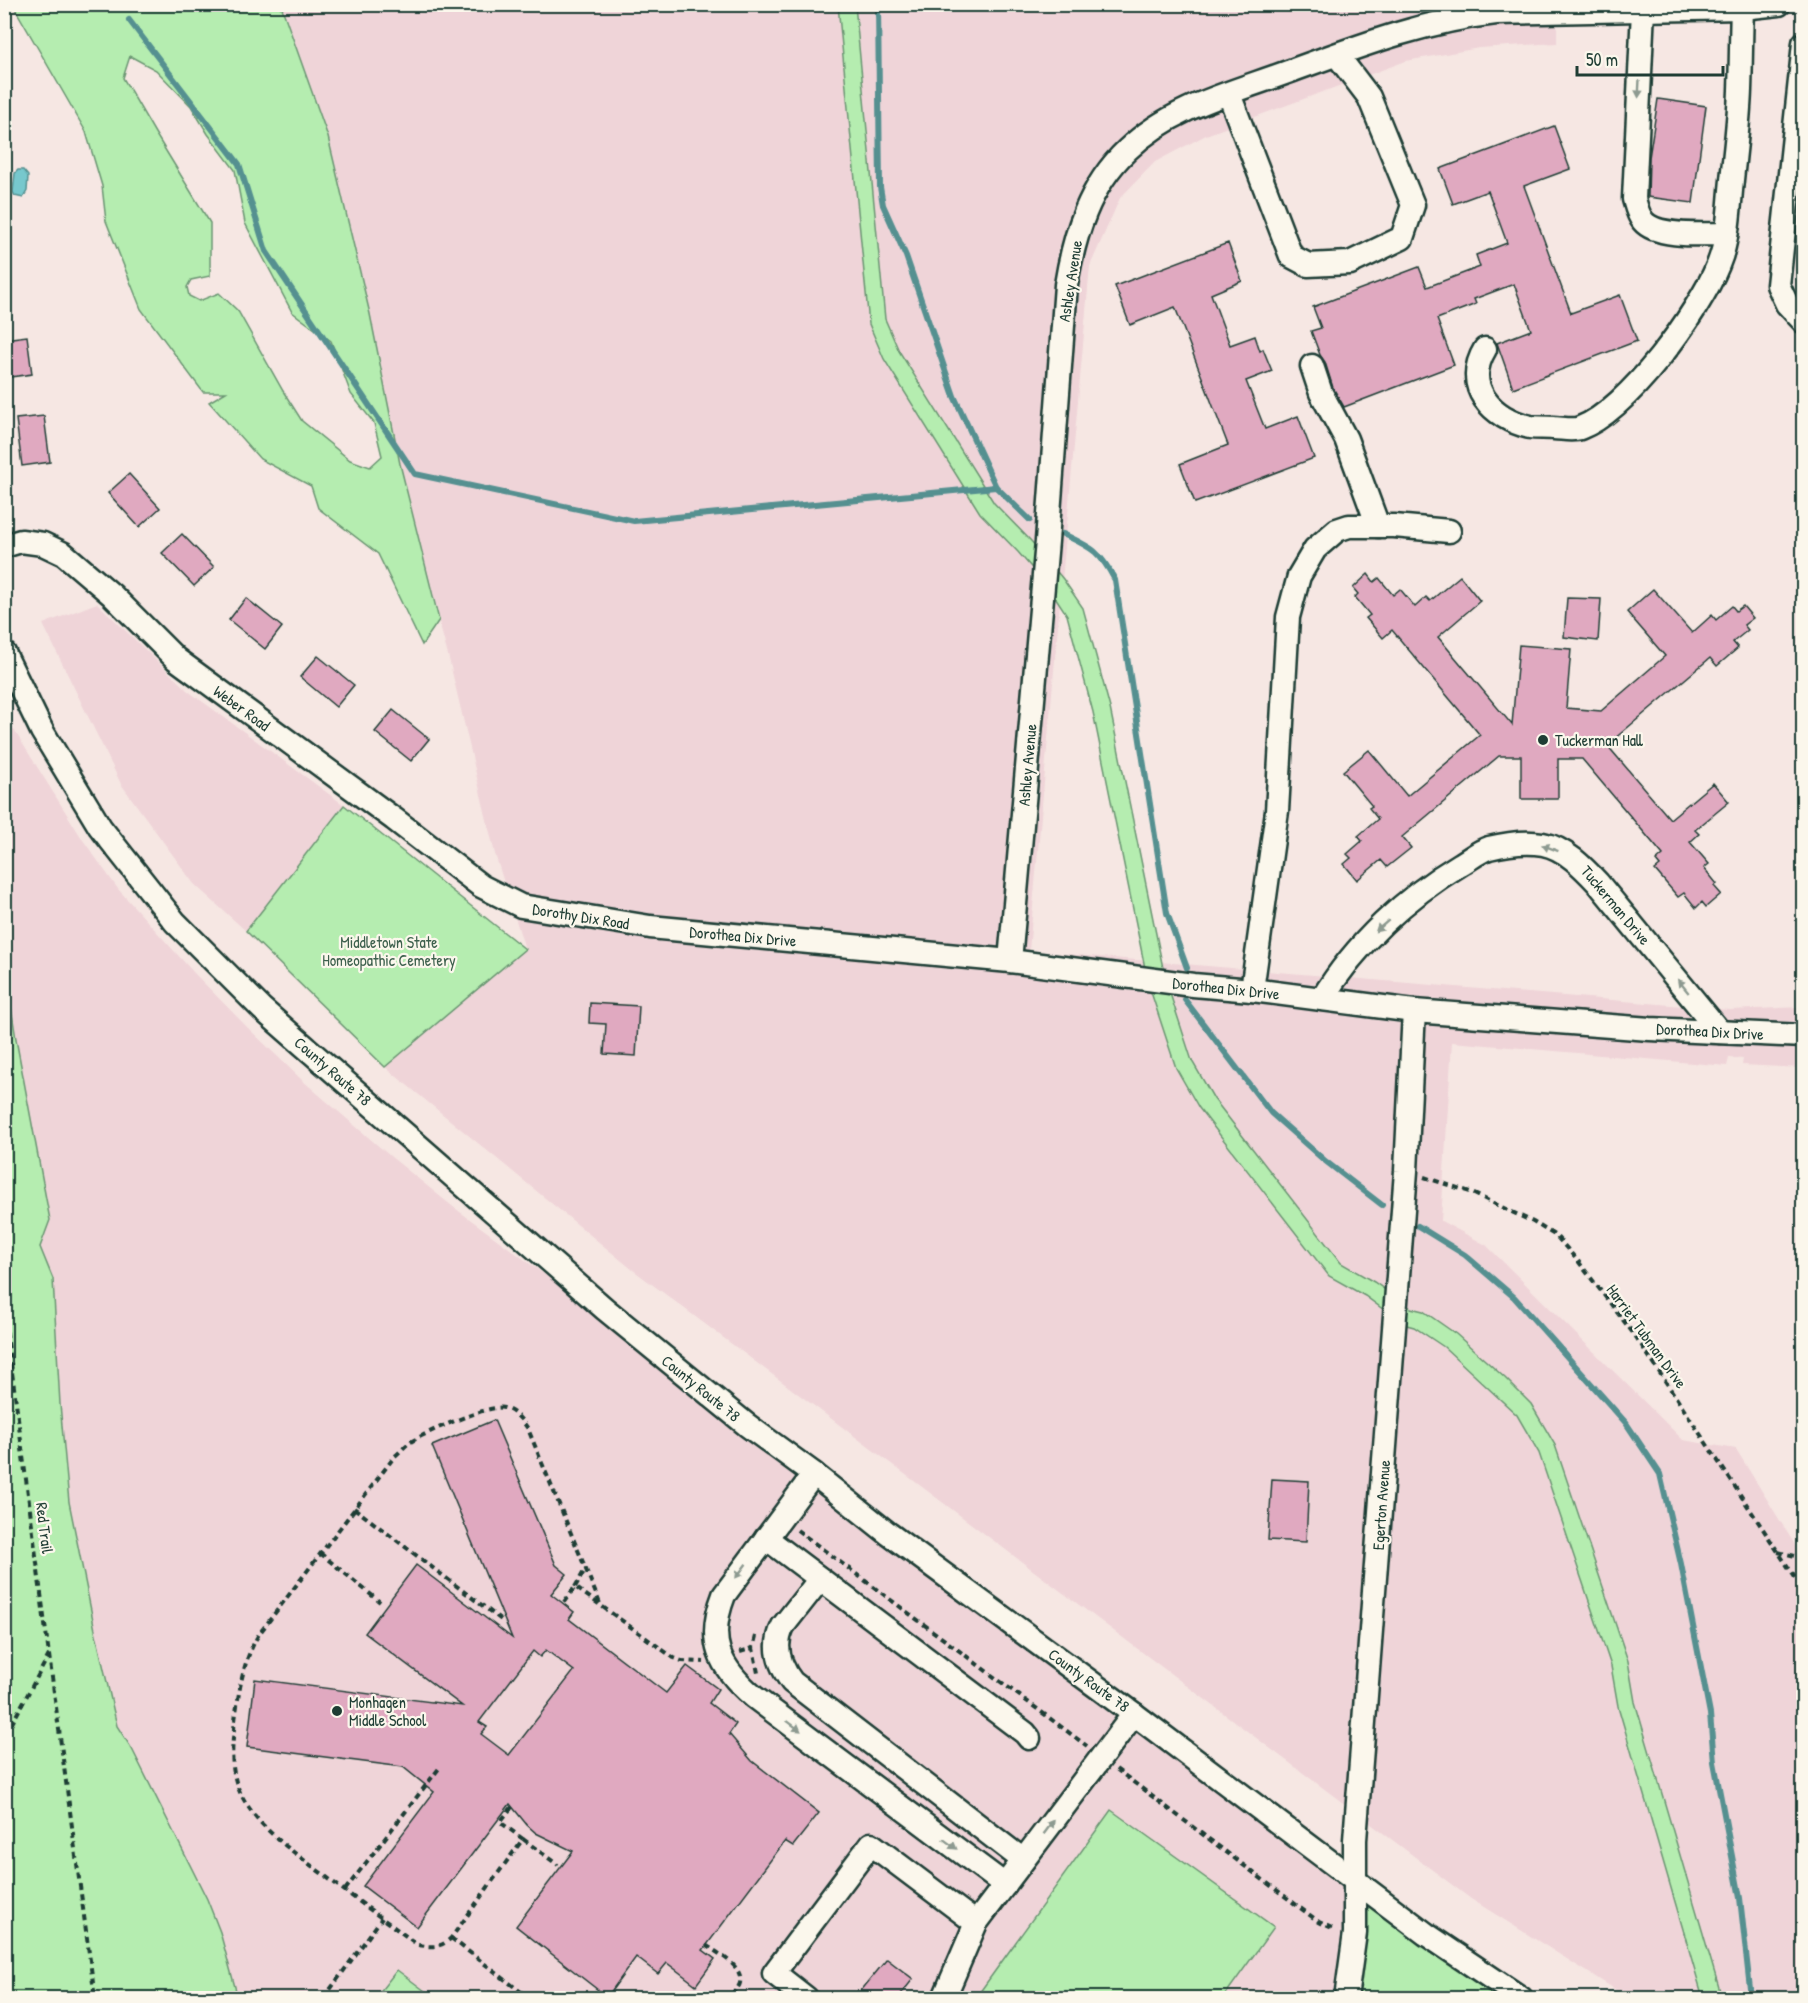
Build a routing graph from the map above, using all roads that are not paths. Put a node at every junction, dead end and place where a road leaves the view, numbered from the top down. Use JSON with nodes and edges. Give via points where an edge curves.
{"nodes":[{"id":1,"x":1779,"y":4,"type":"edge"},
{"id":2,"x":1742,"y":8,"type":"junction"},
{"id":3,"x":1643,"y":10,"type":"junction"},
{"id":4,"x":1803,"y":43,"type":"edge"},
{"id":5,"x":1337,"y":55,"type":"junction"},
{"id":6,"x":1229,"y":94,"type":"junction"},
{"id":7,"x":1726,"y":234,"type":"junction"},
{"id":8,"x":1803,"y":322,"type":"edge"},
{"id":9,"x":1485,"y":349,"type":"dead end"},
{"id":10,"x":1312,"y":366,"type":"dead end"},
{"id":11,"x":1378,"y":526,"type":"junction"},
{"id":12,"x":1449,"y":531,"type":"dead end"},
{"id":13,"x":4,"y":546,"type":"edge"},
{"id":14,"x":4,"y":653,"type":"edge"},
{"id":15,"x":481,"y":886,"type":"joint"},
{"id":16,"x":650,"y":927,"type":"joint"},
{"id":17,"x":1010,"y":961,"type":"junction"},
{"id":18,"x":1252,"y":990,"type":"junction"},
{"id":19,"x":1322,"y":999,"type":"junction"},
{"id":20,"x":1414,"y":1011,"type":"junction"},
{"id":21,"x":1720,"y":1032,"type":"junction"},
{"id":22,"x":1803,"y":1036,"type":"edge"},
{"id":23,"x":814,"y":1474,"type":"junction"},
{"id":24,"x":766,"y":1538,"type":"junction"},
{"id":25,"x":820,"y":1579,"type":"junction"},
{"id":26,"x":1134,"y":1714,"type":"junction"},
{"id":27,"x":1029,"y":1738,"type":"dead end"},
{"id":28,"x":1014,"y":1873,"type":"junction"},
{"id":29,"x":1355,"y":1881,"type":"junction"},
{"id":30,"x":976,"y":1923,"type":"junction"},
{"id":31,"x":806,"y":1998,"type":"edge"},
{"id":32,"x":944,"y":1998,"type":"edge"},
{"id":33,"x":1346,"y":1998,"type":"edge"},
{"id":34,"x":1521,"y":1998,"type":"edge"}],
"edges":[{"from":1,"to":2,"type":"street","name":"Ashley Avenue"},
{"from":2,"to":3,"type":"street","name":"Ashley Avenue"},
{"from":2,"to":7,"type":"street","via":[[1740,91]]},
{"from":3,"to":5,"type":"street","name":"Ashley Avenue","via":[[1462,17]]},
{"from":3,"to":7,"type":"street","one_way":true,"via":[[1634,199],[1642,220],[1650,228],[1686,235]]},
{"from":4,"to":8,"type":"street","via":[[1778,285],[1787,304]]},
{"from":5,"to":6,"type":"street","name":"Ashley Avenue"},
{"from":5,"to":6,"type":"street","via":[[1369,96],[1413,205],[1402,238],[1350,263],[1308,265],[1291,256]]},
{"from":6,"to":17,"type":"street","name":"Ashley Avenue","via":[[1175,114],[1147,131],[1125,152],[1104,177],[1084,214],[1072,248]]},
{"from":7,"to":9,"type":"street","via":[[1719,264],[1694,311],[1666,351],[1612,409],[1578,429],[1530,427],[1494,408],[1480,393],[1475,376]]},
{"from":10,"to":11,"type":"street","via":[[1321,393],[1346,440]]},
{"from":11,"to":12,"type":"street"},
{"from":11,"to":18,"type":"street","via":[[1337,530],[1315,549],[1299,576],[1288,616],[1276,811]]},
{"from":13,"to":15,"type":"street","name":"Weber Road","via":[[21,542],[43,544],[64,554],[176,659]]},
{"from":14,"to":23,"type":"street","name":"County Route 78","via":[[42,731],[100,827],[174,922],[262,1009],[605,1309],[747,1425]]},
{"from":15,"to":16,"type":"street","name":"Dorothy Dix Road","via":[[521,906]]},
{"from":16,"to":17,"type":"street","name":"Dorothea Dix Drive"},
{"from":17,"to":18,"type":"street","name":"Dorothea Dix Drive"},
{"from":18,"to":19,"type":"street","name":"Dorothea Dix Drive"},
{"from":19,"to":20,"type":"street","name":"Dorothea Dix Drive"},
{"from":21,"to":19,"type":"street","name":"Tuckerman Drive","one_way":true,"via":[[1598,882],[1577,860],[1544,844],[1514,843],[1487,849],[1434,880],[1366,939]]},
{"from":20,"to":21,"type":"street","name":"Dorothea Dix Drive"},
{"from":20,"to":29,"type":"street","name":"Egerton Avenue"},
{"from":21,"to":22,"type":"street","name":"Dorothea Dix Drive"},
{"from":23,"to":24,"type":"street"},
{"from":23,"to":26,"type":"street","name":"County Route 78"},
{"from":24,"to":25,"type":"street"},
{"from":24,"to":28,"type":"street","one_way":true,"via":[[729,1587],[718,1610],[721,1657],[731,1676],[754,1696]]},
{"from":25,"to":27,"type":"street"},
{"from":25,"to":28,"type":"street","via":[[779,1634],[778,1653],[785,1673]]},
{"from":28,"to":26,"type":"street","one_way":true},
{"from":26,"to":29,"type":"street","name":"County Route 78"},
{"from":28,"to":30,"type":"street"},
{"from":29,"to":33,"type":"street","name":"Egerton Avenue","via":[[1355,1933]]},
{"from":29,"to":34,"type":"street","name":"County Route 78"},
{"from":30,"to":31,"type":"street","via":[[871,1844],[774,1973]]},
{"from":30,"to":32,"type":"street"}]}
